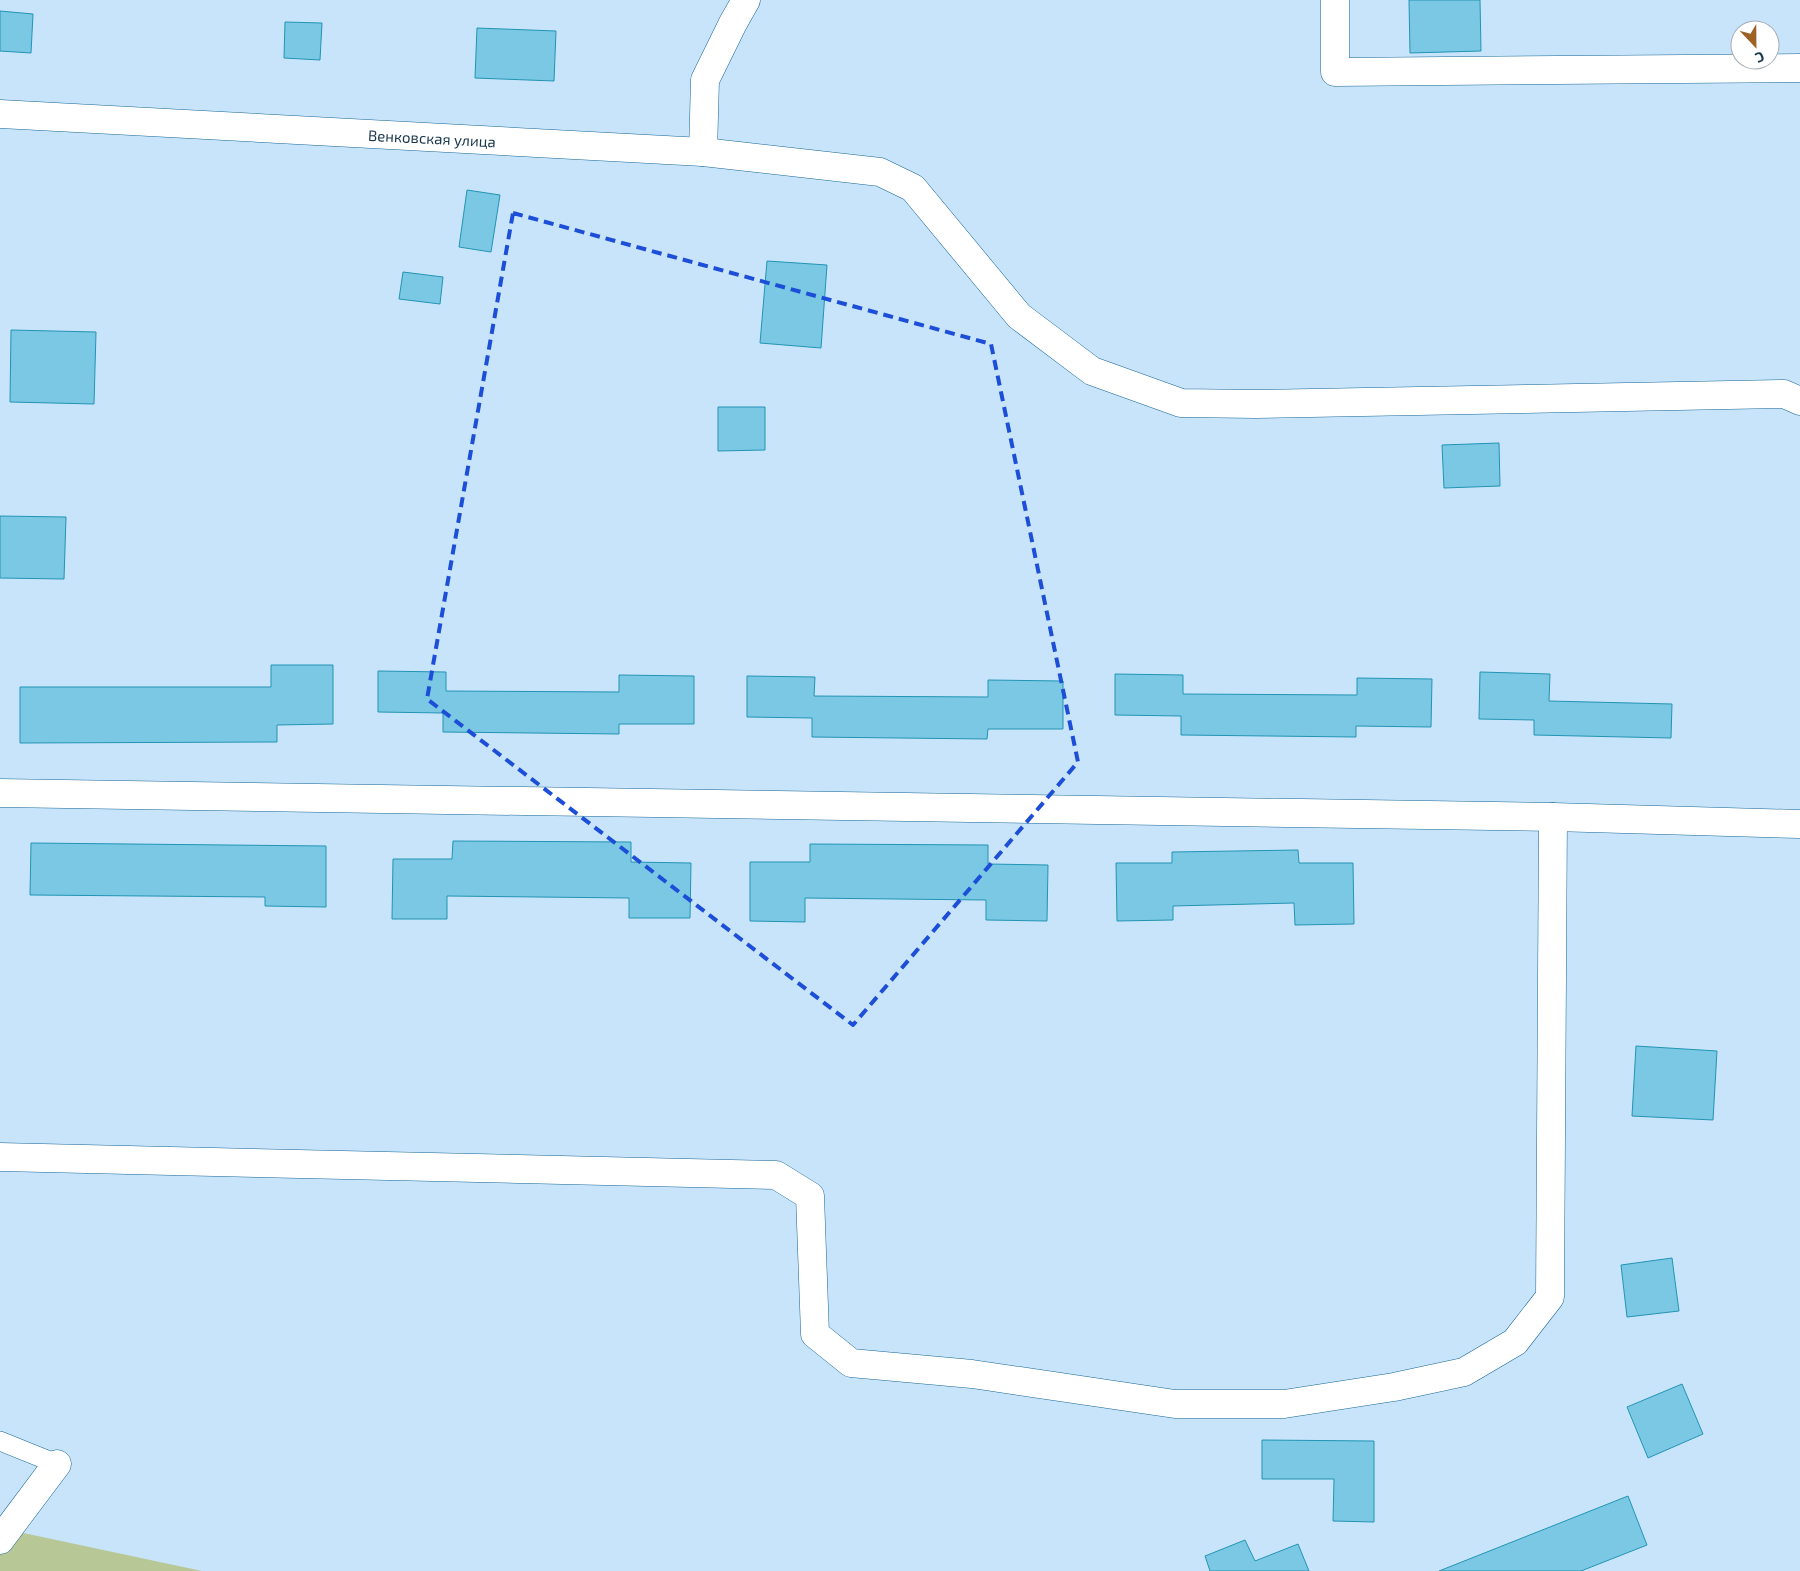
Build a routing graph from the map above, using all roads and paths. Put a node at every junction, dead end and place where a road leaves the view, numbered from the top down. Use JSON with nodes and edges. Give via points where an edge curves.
{"nodes":[{"id":1,"x":746,"y":0,"type":"edge"},
{"id":2,"x":1335,"y":0,"type":"edge"},
{"id":3,"x":1800,"y":68,"type":"edge"},
{"id":4,"x":0,"y":114,"type":"edge"},
{"id":5,"x":703,"y":152,"type":"junction"},
{"id":6,"x":1800,"y":400,"type":"edge"},
{"id":7,"x":0,"y":793,"type":"edge"},
{"id":8,"x":1554,"y":817,"type":"junction"},
{"id":9,"x":1800,"y":824,"type":"edge"},
{"id":10,"x":0,"y":1157,"type":"edge"},
{"id":11,"x":0,"y":1441,"type":"edge"},
{"id":12,"x":57,"y":1464,"type":"joint"},
{"id":13,"x":0,"y":1540,"type":"edge"}],
"edges":[{"from":1,"to":5,"type":"street","via":[[705,80]]},
{"from":2,"to":3,"type":"street","via":[[1335,72]]},
{"from":4,"to":5,"type":"street","name":"Венковская улица"},
{"from":5,"to":6,"type":"street","name":"Венковская улица","via":[[880,172],[913,188],[1019,316],[1092,371],[1182,403],[1784,394]]},
{"from":7,"to":8,"type":"street"},
{"from":8,"to":9,"type":"street"},
{"from":8,"to":10,"type":"street","via":[[1550,1297],[1515,1342],[1464,1372],[1394,1387],[1284,1404],[1175,1404],[972,1374],[851,1363],[815,1334],[810,1196],[776,1174]]},
{"from":11,"to":12,"type":"lane"},
{"from":12,"to":13,"type":"street"}]}
